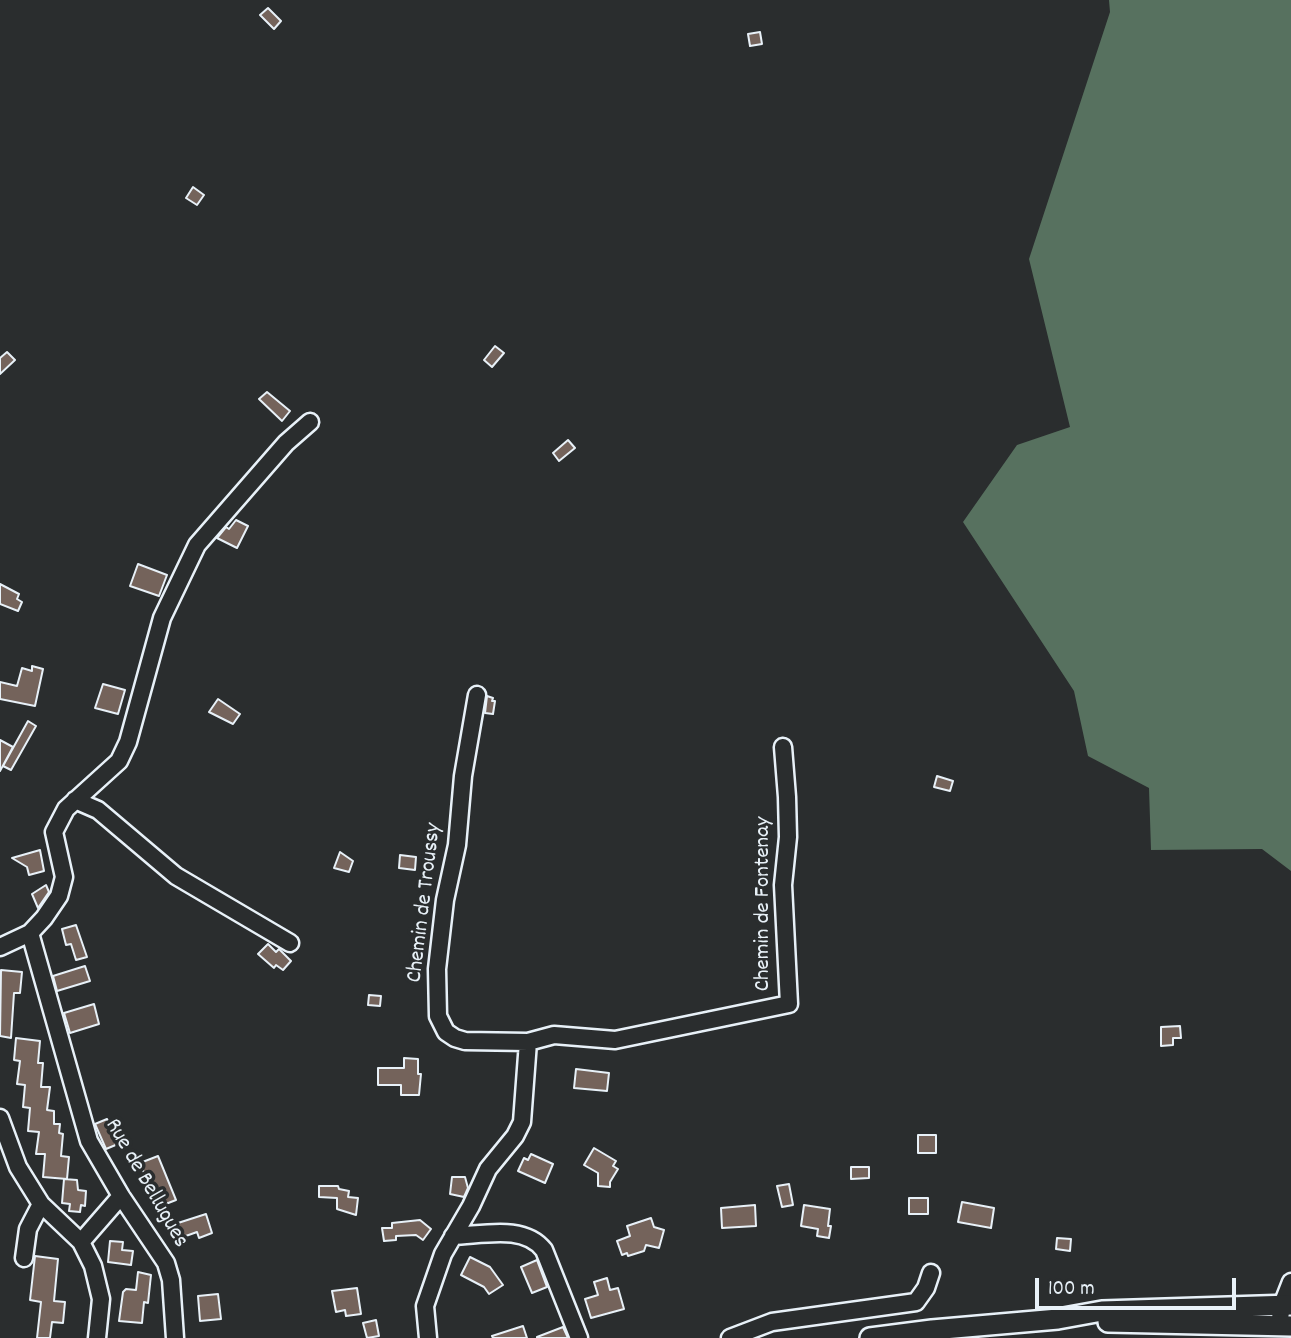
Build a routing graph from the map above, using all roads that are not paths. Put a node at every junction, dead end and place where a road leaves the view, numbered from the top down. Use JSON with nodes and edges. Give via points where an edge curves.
{"nodes":[{"id":1,"x":310,"y":422,"type":"dead end"},
{"id":2,"x":477,"y":695,"type":"dead end"},
{"id":3,"x":783,"y":747,"type":"dead end"},
{"id":4,"x":75,"y":800,"type":"junction"},
{"id":5,"x":30,"y":933,"type":"junction"},
{"id":6,"x":290,"y":943,"type":"dead end"},
{"id":7,"x":0,"y":947,"type":"edge"},
{"id":8,"x":528,"y":1042,"type":"junction"},
{"id":9,"x":0,"y":1118,"type":"edge"},
{"id":10,"x":121,"y":1196,"type":"junction"},
{"id":11,"x":41,"y":1204,"type":"junction"},
{"id":12,"x":453,"y":1236,"type":"junction"},
{"id":13,"x":81,"y":1242,"type":"junction"},
{"id":14,"x":24,"y":1258,"type":"dead end"},
{"id":15,"x":931,"y":1273,"type":"dead end"},
{"id":16,"x":1289,"y":1293,"type":"edge"},
{"id":17,"x":1058,"y":1319,"type":"junction"},
{"id":18,"x":1285,"y":1326,"type":"edge"},
{"id":19,"x":97,"y":1338,"type":"edge"},
{"id":20,"x":176,"y":1338,"type":"edge"},
{"id":21,"x":428,"y":1338,"type":"edge"},
{"id":22,"x":579,"y":1338,"type":"edge"},
{"id":23,"x":730,"y":1338,"type":"edge"},
{"id":24,"x":870,"y":1338,"type":"edge"}],
"edges":[{"from":1,"to":4,"type":"street","via":[[197,545],[162,618],[119,761]]},
{"from":2,"to":8,"type":"street","name":"Chemin de Troussy","via":[[457,845],[444,900],[438,1016],[446,1032],[465,1041]]},
{"from":3,"to":8,"type":"street","name":"Chemin de Fontenay","via":[[788,797],[783,885],[789,1004],[615,1040],[554,1035]]},
{"from":4,"to":5,"type":"street","via":[[54,832],[64,877],[59,896]]},
{"from":4,"to":6,"type":"street","via":[[98,810],[176,876]]},
{"from":5,"to":7,"type":"street"},
{"from":5,"to":10,"type":"street","name":"Rue de Bellugues","via":[[89,1141]]},
{"from":8,"to":12,"type":"street","via":[[522,1122],[488,1168]]},
{"from":9,"to":11,"type":"street","via":[[19,1167]]},
{"from":10,"to":13,"type":"street"},
{"from":10,"to":20,"type":"street","name":"Rue de Bellugues","via":[[166,1263]]},
{"from":11,"to":13,"type":"street"},
{"from":11,"to":14,"type":"street","via":[[28,1228]]},
{"from":12,"to":21,"type":"street","via":[[425,1306]]},
{"from":12,"to":22,"type":"street","via":[[519,1233],[536,1240]]},
{"from":13,"to":19,"type":"street","via":[[93,1266],[101,1300]]},
{"from":15,"to":23,"type":"street","via":[[916,1302],[772,1322]]},
{"from":16,"to":17,"type":"main road"},
{"from":16,"to":18,"type":"street"},
{"from":17,"to":18,"type":"main road"},
{"from":17,"to":24,"type":"main road"}]}
